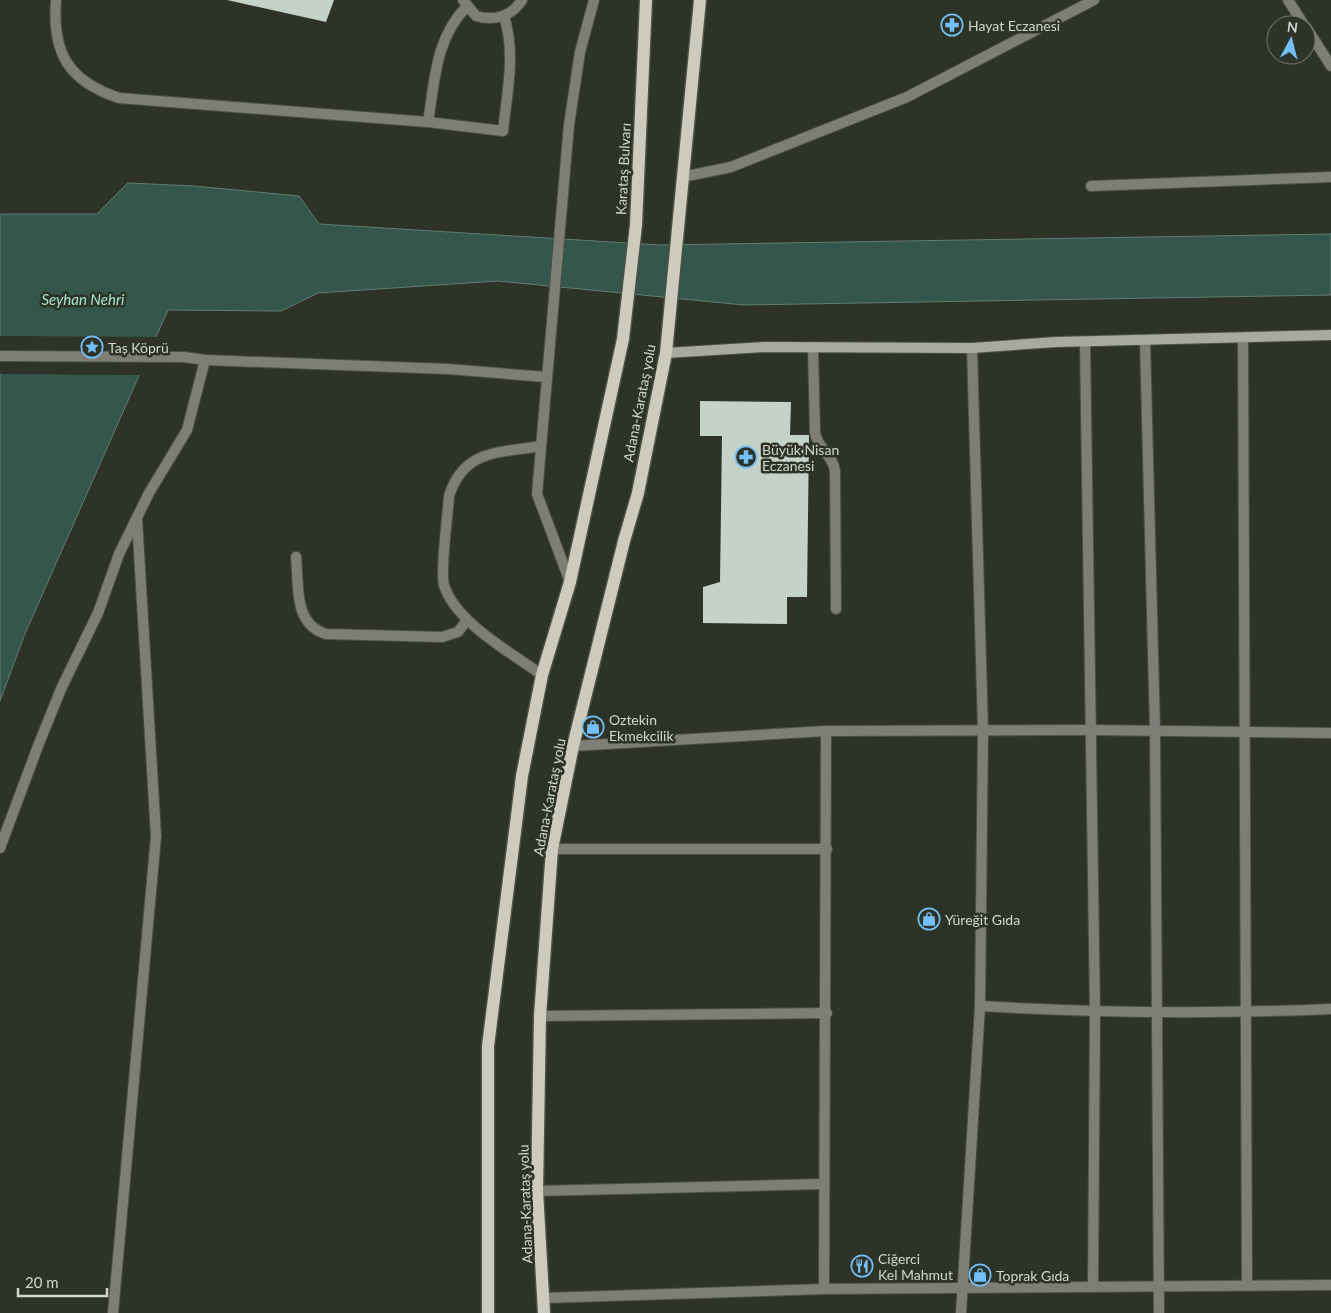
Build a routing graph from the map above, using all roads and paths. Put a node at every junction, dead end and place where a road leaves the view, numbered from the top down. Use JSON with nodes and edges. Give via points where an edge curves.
{"nodes":[{"id":1,"x":56,"y":0,"type":"edge"},
{"id":2,"x":522,"y":0,"type":"edge"},
{"id":3,"x":594,"y":0,"type":"edge"},
{"id":4,"x":646,"y":0,"type":"edge"},
{"id":5,"x":700,"y":0,"type":"edge"},
{"id":6,"x":1094,"y":0,"type":"edge"},
{"id":7,"x":1288,"y":0,"type":"edge"},
{"id":8,"x":465,"y":3,"type":"edge"},
{"id":9,"x":1298,"y":15,"type":"edge"},
{"id":10,"x":504,"y":16,"type":"junction"},
{"id":11,"x":1316,"y":43,"type":"edge"},
{"id":12,"x":1331,"y":66,"type":"edge"},
{"id":13,"x":428,"y":122,"type":"junction"},
{"id":14,"x":682,"y":177,"type":"junction"},
{"id":15,"x":1331,"y":177,"type":"edge"},
{"id":16,"x":1091,"y":186,"type":"dead end"},
{"id":17,"x":1331,"y":335,"type":"edge"},
{"id":18,"x":1243,"y":338,"type":"junction"},
{"id":19,"x":624,"y":339,"type":"joint"},
{"id":20,"x":1146,"y":341,"type":"junction"},
{"id":21,"x":1085,"y":342,"type":"junction"},
{"id":22,"x":812,"y":347,"type":"junction"},
{"id":23,"x":972,"y":348,"type":"junction"},
{"id":24,"x":666,"y":353,"type":"junction"},
{"id":25,"x":0,"y":356,"type":"edge"},
{"id":26,"x":205,"y":360,"type":"junction"},
{"id":27,"x":546,"y":377,"type":"junction"},
{"id":28,"x":541,"y":446,"type":"junction"},
{"id":29,"x":137,"y":518,"type":"junction"},
{"id":30,"x":296,"y":557,"type":"dead end"},
{"id":31,"x":570,"y":582,"type":"junction"},
{"id":32,"x":836,"y":609,"type":"dead end"},
{"id":33,"x":467,"y":620,"type":"junction"},
{"id":34,"x":542,"y":675,"type":"junction"},
{"id":35,"x":983,"y":730,"type":"junction"},
{"id":36,"x":1090,"y":730,"type":"junction"},
{"id":37,"x":1155,"y":730,"type":"junction"},
{"id":38,"x":826,"y":731,"type":"junction"},
{"id":39,"x":1244,"y":732,"type":"junction"},
{"id":40,"x":1331,"y":732,"type":"edge"},
{"id":41,"x":574,"y":746,"type":"junction"},
{"id":42,"x":0,"y":848,"type":"edge"},
{"id":43,"x":552,"y":849,"type":"junction"},
{"id":44,"x":827,"y":849,"type":"junction"},
{"id":45,"x":980,"y":1006,"type":"junction"},
{"id":46,"x":1331,"y":1009,"type":"edge"},
{"id":47,"x":1095,"y":1011,"type":"junction"},
{"id":48,"x":1158,"y":1011,"type":"junction"},
{"id":49,"x":827,"y":1013,"type":"junction"},
{"id":50,"x":1246,"y":1013,"type":"junction"},
{"id":51,"x":540,"y":1016,"type":"junction"},
{"id":52,"x":824,"y":1184,"type":"junction"},
{"id":53,"x":537,"y":1191,"type":"junction"},
{"id":54,"x":1247,"y":1285,"type":"junction"},
{"id":55,"x":1331,"y":1285,"type":"edge"},
{"id":56,"x":1093,"y":1286,"type":"junction"},
{"id":57,"x":1160,"y":1286,"type":"junction"},
{"id":58,"x":962,"y":1288,"type":"junction"},
{"id":59,"x":824,"y":1289,"type":"junction"},
{"id":60,"x":544,"y":1298,"type":"junction"},
{"id":61,"x":113,"y":1313,"type":"edge"},
{"id":62,"x":488,"y":1313,"type":"edge"},
{"id":63,"x":544,"y":1313,"type":"edge"},
{"id":64,"x":961,"y":1313,"type":"edge"},
{"id":65,"x":1159,"y":1313,"type":"edge"}],
"edges":[{"from":1,"to":13,"type":"street","via":[[56,32],[65,63],[85,83],[118,98]]},
{"from":2,"to":10,"type":"street"},
{"from":3,"to":27,"type":"street","via":[[580,52],[569,125]]},
{"from":4,"to":19,"type":"main road","name":"Karataş Bulvarı","via":[[636,225]]},
{"from":5,"to":14,"type":"main road"},
{"from":6,"to":14,"type":"street","via":[[907,97],[731,167]]},
{"from":7,"to":9,"type":"street"},
{"from":8,"to":10,"type":"street","via":[[476,16],[485,19]]},
{"from":8,"to":13,"type":"street","via":[[442,43]]},
{"from":10,"to":13,"type":"street","via":[[512,52],[503,131]]},
{"from":11,"to":12,"type":"street"},
{"from":14,"to":24,"type":"main road","name":"Adana-Karataş yolu"},
{"from":15,"to":16,"type":"street"},
{"from":17,"to":18,"type":"main road"},
{"from":18,"to":20,"type":"main road"},
{"from":18,"to":39,"type":"street"},
{"from":19,"to":31,"type":"main road","name":"Adana-Karataş yolu"},
{"from":20,"to":21,"type":"main road"},
{"from":20,"to":37,"type":"street"},
{"from":21,"to":23,"type":"main road"},
{"from":21,"to":36,"type":"street"},
{"from":22,"to":23,"type":"main road"},
{"from":22,"to":24,"type":"main road"},
{"from":22,"to":32,"type":"street","via":[[815,433],[835,471]]},
{"from":23,"to":35,"type":"street"},
{"from":24,"to":41,"type":"main road","name":"Adana-Karataş yolu","via":[[638,494]]},
{"from":25,"to":26,"type":"street","via":[[184,357]]},
{"from":26,"to":27,"type":"street","via":[[448,369]]},
{"from":26,"to":29,"type":"street","via":[[187,430]]},
{"from":27,"to":28,"type":"street"},
{"from":28,"to":31,"type":"street","via":[[537,494]]},
{"from":28,"to":33,"type":"street","via":[[483,455],[471,461],[453,483],[449,496],[444,583],[456,608]]},
{"from":29,"to":42,"type":"street","via":[[118,554],[98,613],[58,697]]},
{"from":29,"to":61,"type":"street","via":[[156,836]]},
{"from":30,"to":33,"type":"street","via":[[301,611],[310,627],[318,632],[442,637],[458,632]]},
{"from":31,"to":34,"type":"main road","name":"Adana-Karataş yolu"},
{"from":33,"to":34,"type":"street"},
{"from":34,"to":62,"type":"main road","name":"Adana-Karataş yolu","via":[[522,776],[488,1046]]},
{"from":35,"to":36,"type":"street"},
{"from":35,"to":38,"type":"street"},
{"from":35,"to":45,"type":"street"},
{"from":36,"to":37,"type":"street"},
{"from":36,"to":47,"type":"street"},
{"from":37,"to":39,"type":"street"},
{"from":37,"to":48,"type":"street"},
{"from":38,"to":41,"type":"street"},
{"from":38,"to":44,"type":"street"},
{"from":39,"to":40,"type":"street"},
{"from":39,"to":50,"type":"street"},
{"from":41,"to":43,"type":"main road","name":"Adana-Karataş yolu"},
{"from":43,"to":44,"type":"street"},
{"from":43,"to":51,"type":"main road","name":"Adana-Karataş yolu"},
{"from":44,"to":49,"type":"street"},
{"from":45,"to":47,"type":"street"},
{"from":45,"to":58,"type":"street"},
{"from":46,"to":50,"type":"street"},
{"from":47,"to":48,"type":"street"},
{"from":47,"to":56,"type":"street"},
{"from":48,"to":50,"type":"street"},
{"from":48,"to":57,"type":"street"},
{"from":49,"to":51,"type":"street"},
{"from":49,"to":52,"type":"street"},
{"from":50,"to":54,"type":"street"},
{"from":51,"to":53,"type":"main road","name":"Adana-Karataş yolu"},
{"from":52,"to":53,"type":"street"},
{"from":52,"to":59,"type":"street"},
{"from":53,"to":60,"type":"main road","name":"Adana-Karataş yolu"},
{"from":54,"to":55,"type":"street"},
{"from":54,"to":57,"type":"street"},
{"from":56,"to":57,"type":"street"},
{"from":56,"to":58,"type":"street"},
{"from":57,"to":65,"type":"street"},
{"from":58,"to":59,"type":"street"},
{"from":58,"to":64,"type":"street"},
{"from":59,"to":60,"type":"street"},
{"from":60,"to":63,"type":"main road","name":"Adana-Karataş yolu"}]}
